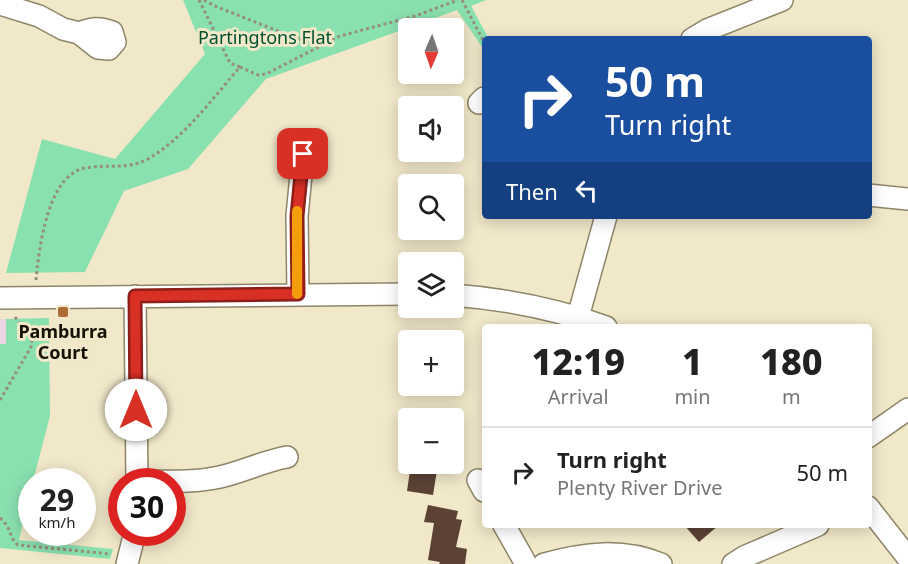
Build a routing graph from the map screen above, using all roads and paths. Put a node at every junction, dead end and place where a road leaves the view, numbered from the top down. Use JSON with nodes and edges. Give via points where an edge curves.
{"nodes":[{"id":1,"x":199,"y":0,"type":"edge"},
{"id":2,"x":204,"y":0,"type":"edge"},
{"id":3,"x":460,"y":0,"type":"edge"},
{"id":4,"x":782,"y":0,"type":"edge"},
{"id":5,"x":0,"y":4,"type":"edge"},
{"id":6,"x":79,"y":33,"type":"dead end"},
{"id":7,"x":697,"y":36,"type":"edge"},
{"id":8,"x":482,"y":38,"type":"edge"},
{"id":9,"x":327,"y":42,"type":"junction"},
{"id":10,"x":240,"y":67,"type":"junction"},
{"id":11,"x":303,"y":154,"type":"dead end"},
{"id":12,"x":872,"y":195,"type":"edge"},
{"id":13,"x":908,"y":199,"type":"edge"},
{"id":14,"x":605,"y":219,"type":"edge"},
{"id":15,"x":36,"y":280,"type":"dead end"},
{"id":16,"x":298,"y":294,"type":"junction"},
{"id":17,"x":398,"y":294,"type":"edge"},
{"id":18,"x":135,"y":296,"type":"junction"},
{"id":19,"x":464,"y":296,"type":"edge"},
{"id":20,"x":0,"y":298,"type":"edge"},
{"id":21,"x":15,"y":317,"type":"dead end"},
{"id":22,"x":578,"y":317,"type":"junction"},
{"id":23,"x":598,"y":324,"type":"edge"},
{"id":24,"x":34,"y":326,"type":"dead end"},
{"id":25,"x":33,"y":342,"type":"junction"},
{"id":26,"x":0,"y":400,"type":"edge"},
{"id":27,"x":908,"y":409,"type":"edge"},
{"id":28,"x":872,"y":433,"type":"edge"},
{"id":29,"x":287,"y":457,"type":"dead end"},
{"id":30,"x":136,"y":468,"type":"edge"},
{"id":31,"x":186,"y":480,"type":"edge"},
{"id":32,"x":872,"y":512,"type":"edge"},
{"id":33,"x":0,"y":518,"type":"edge"},
{"id":34,"x":506,"y":528,"type":"edge"},
{"id":35,"x":811,"y":528,"type":"edge"},
{"id":36,"x":908,"y":558,"type":"edge"},
{"id":37,"x":122,"y":559,"type":"edge"},
{"id":38,"x":526,"y":564,"type":"edge"},
{"id":39,"x":544,"y":564,"type":"edge"},
{"id":40,"x":661,"y":564,"type":"edge"},
{"id":41,"x":733,"y":564,"type":"edge"}],
"edges":[{"from":1,"to":10,"type":"path","via":[[230,63]]},
{"from":2,"to":9,"type":"path","via":[[291,37]]},
{"from":3,"to":8,"type":"path"},
{"from":3,"to":9,"type":"path"},
{"from":4,"to":7,"type":"street"},
{"from":5,"to":6,"type":"street"},
{"from":9,"to":10,"type":"path","via":[[266,74],[258,75]]},
{"from":10,"to":15,"type":"path","via":[[188,126],[148,159],[72,174],[49,207]]},
{"from":11,"to":16,"type":"street","via":[[297,216]]},
{"from":12,"to":13,"type":"street"},
{"from":14,"to":22,"type":"street"},
{"from":16,"to":17,"type":"street"},
{"from":16,"to":18,"type":"street"},
{"from":18,"to":20,"type":"street"},
{"from":18,"to":30,"type":"street"},
{"from":19,"to":22,"type":"street"},
{"from":21,"to":25,"type":"path"},
{"from":22,"to":23,"type":"street"},
{"from":24,"to":25,"type":"path"},
{"from":25,"to":26,"type":"path"},
{"from":27,"to":28,"type":"street"},
{"from":29,"to":31,"type":"street","via":[[217,477]]},
{"from":32,"to":36,"type":"street"},
{"from":33,"to":37,"type":"path","via":[[9,526],[18,545]]},
{"from":34,"to":38,"type":"street"},
{"from":35,"to":41,"type":"street"},
{"from":39,"to":40,"type":"street","via":[[605,553]]}]}
